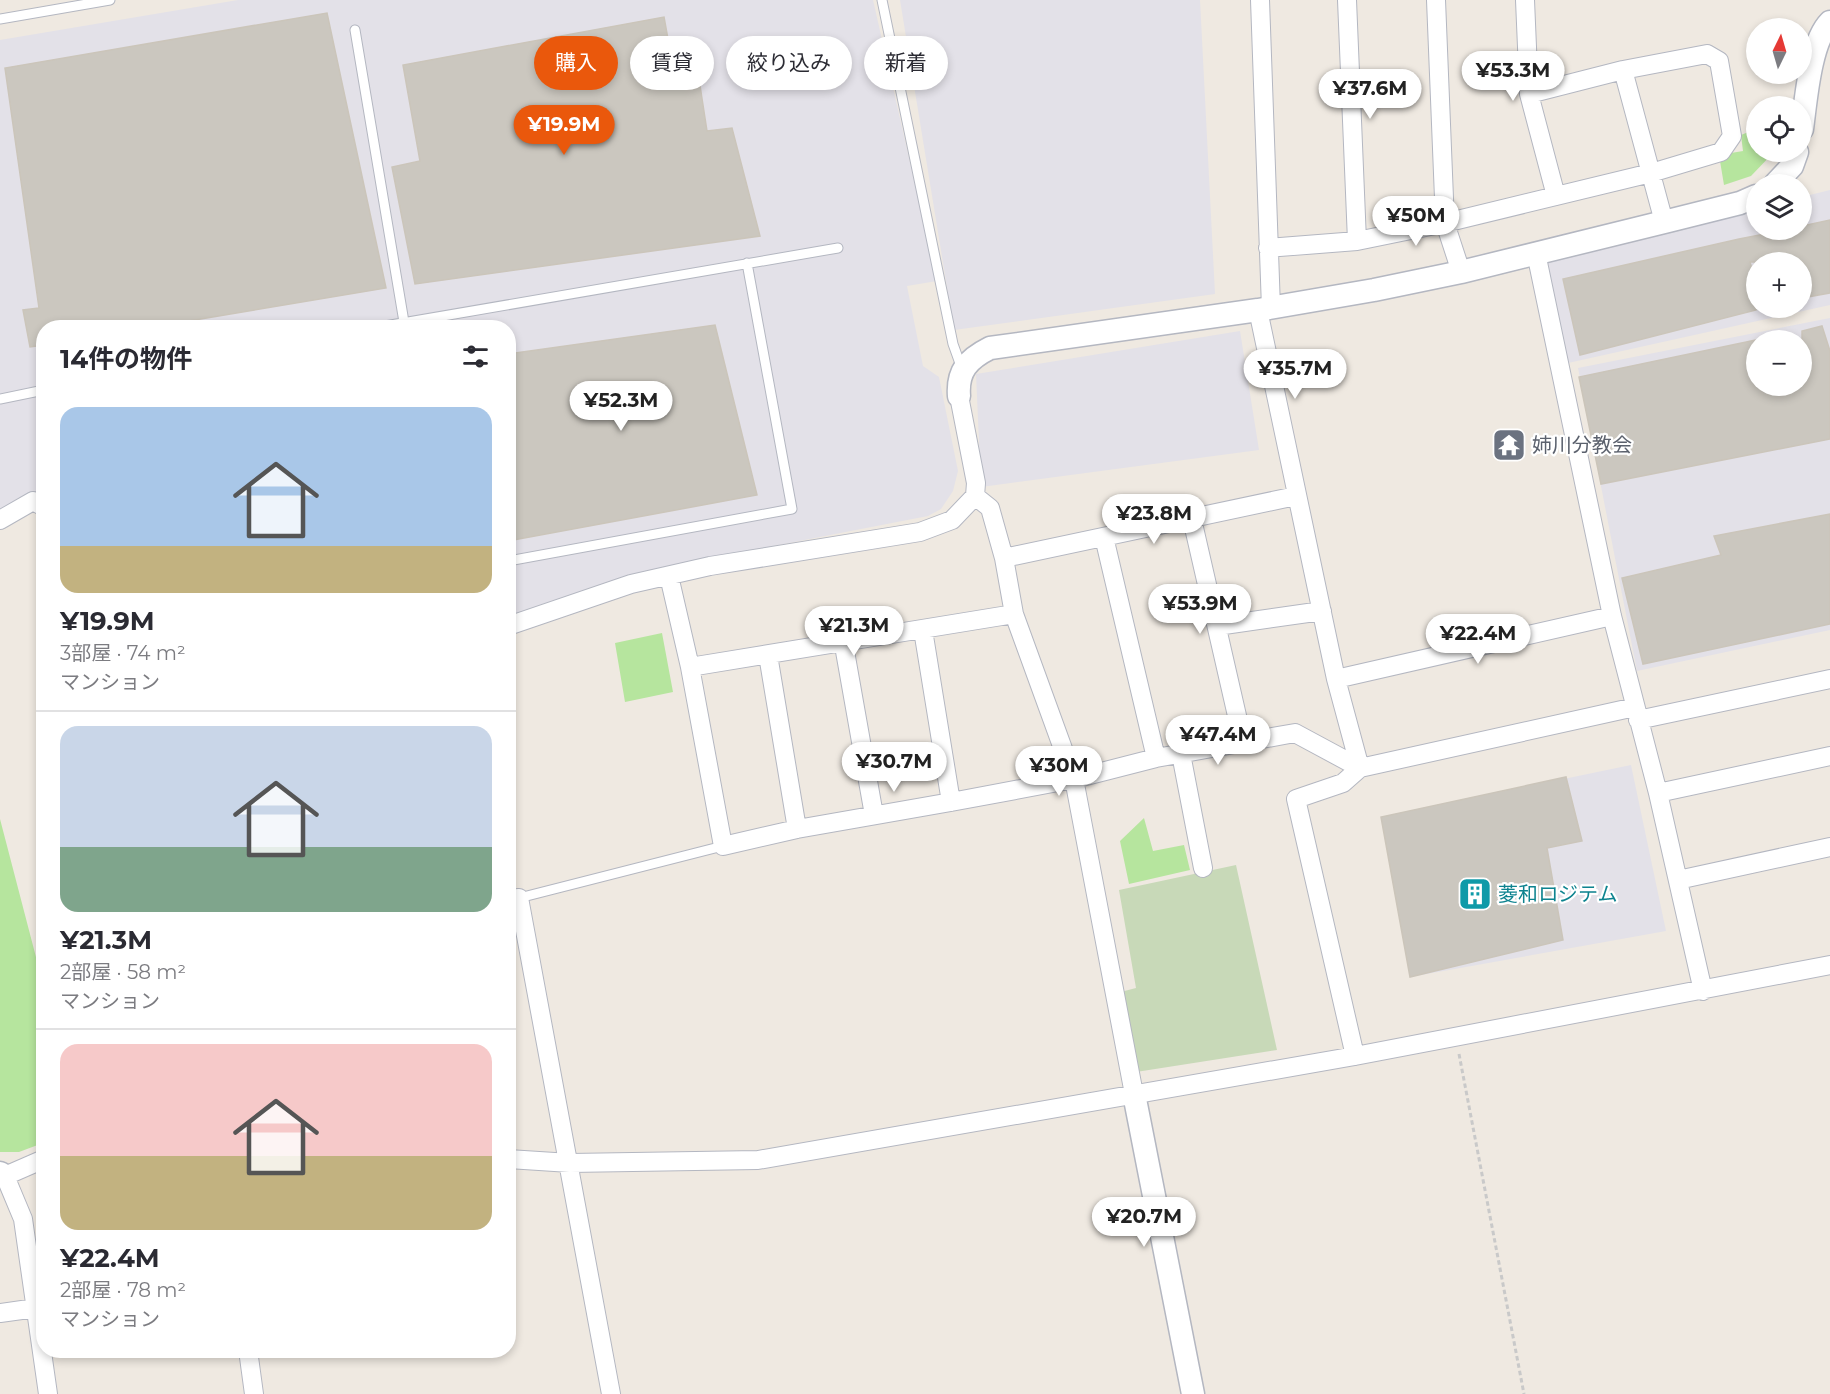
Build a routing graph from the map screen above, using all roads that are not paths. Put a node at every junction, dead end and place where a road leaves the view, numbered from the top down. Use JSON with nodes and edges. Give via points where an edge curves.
{"nodes":[{"id":1,"x":110,"y":0,"type":"edge"},
{"id":2,"x":882,"y":0,"type":"edge"},
{"id":3,"x":1260,"y":0,"type":"edge"},
{"id":4,"x":1347,"y":0,"type":"edge"},
{"id":5,"x":1436,"y":0,"type":"edge"},
{"id":6,"x":1525,"y":0,"type":"edge"},
{"id":7,"x":0,"y":19,"type":"edge"},
{"id":8,"x":1830,"y":22,"type":"edge"},
{"id":9,"x":355,"y":30,"type":"dead end"},
{"id":10,"x":1623,"y":70,"type":"junction"},
{"id":11,"x":1529,"y":94,"type":"junction"},
{"id":12,"x":1808,"y":96,"type":"edge"},
{"id":13,"x":1651,"y":174,"type":"junction"},
{"id":14,"x":1556,"y":196,"type":"junction"},
{"id":15,"x":1746,"y":200,"type":"edge"},
{"id":16,"x":1664,"y":222,"type":"junction"},
{"id":17,"x":1445,"y":223,"type":"junction"},
{"id":18,"x":1357,"y":241,"type":"junction"},
{"id":19,"x":838,"y":248,"type":"dead end"},
{"id":20,"x":1268,"y":248,"type":"junction"},
{"id":21,"x":1536,"y":253,"type":"junction"},
{"id":22,"x":747,"y":263,"type":"junction"},
{"id":23,"x":1461,"y":272,"type":"junction"},
{"id":24,"x":1265,"y":309,"type":"junction"},
{"id":25,"x":444,"y":315,"type":"junction"},
{"id":26,"x":404,"y":320,"type":"edge"},
{"id":27,"x":415,"y":320,"type":"edge"},
{"id":28,"x":444,"y":320,"type":"edge"},
{"id":29,"x":962,"y":369,"type":"junction"},
{"id":30,"x":36,"y":392,"type":"edge"},
{"id":31,"x":959,"y":396,"type":"joint"},
{"id":32,"x":0,"y":399,"type":"edge"},
{"id":33,"x":975,"y":496,"type":"junction"},
{"id":34,"x":1296,"y":496,"type":"junction"},
{"id":35,"x":36,"y":503,"type":"edge"},
{"id":36,"x":1192,"y":519,"type":"junction"},
{"id":37,"x":0,"y":520,"type":"edge"},
{"id":38,"x":1104,"y":537,"type":"junction"},
{"id":39,"x":1004,"y":558,"type":"junction"},
{"id":40,"x":516,"y":560,"type":"edge"},
{"id":41,"x":669,"y":576,"type":"junction"},
{"id":42,"x":1322,"y":611,"type":"junction"},
{"id":43,"x":1014,"y":614,"type":"junction"},
{"id":44,"x":1612,"y":616,"type":"junction"},
{"id":45,"x":516,"y":623,"type":"edge"},
{"id":46,"x":1217,"y":626,"type":"junction"},
{"id":47,"x":923,"y":630,"type":"junction"},
{"id":48,"x":843,"y":640,"type":"junction"},
{"id":49,"x":768,"y":655,"type":"junction"},
{"id":50,"x":690,"y":667,"type":"junction"},
{"id":51,"x":1336,"y":679,"type":"junction"},
{"id":52,"x":1830,"y":679,"type":"edge"},
{"id":53,"x":1636,"y":713,"type":"junction"},
{"id":54,"x":1243,"y":742,"type":"junction"},
{"id":55,"x":1181,"y":754,"type":"junction"},
{"id":56,"x":1830,"y":756,"type":"edge"},
{"id":57,"x":1156,"y":758,"type":"junction"},
{"id":58,"x":1360,"y":768,"type":"junction"},
{"id":59,"x":1074,"y":778,"type":"junction"},
{"id":60,"x":1658,"y":793,"type":"junction"},
{"id":61,"x":951,"y":802,"type":"junction"},
{"id":62,"x":874,"y":815,"type":"junction"},
{"id":63,"x":796,"y":828,"type":"junction"},
{"id":64,"x":723,"y":846,"type":"junction"},
{"id":65,"x":1830,"y":847,"type":"edge"},
{"id":66,"x":1203,"y":868,"type":"dead end"},
{"id":67,"x":1678,"y":880,"type":"junction"},
{"id":68,"x":516,"y":898,"type":"edge"},
{"id":69,"x":516,"y":908,"type":"edge"},
{"id":70,"x":1830,"y":965,"type":"edge"},
{"id":71,"x":1703,"y":991,"type":"junction"},
{"id":72,"x":1355,"y":1056,"type":"junction"},
{"id":73,"x":1134,"y":1094,"type":"junction"},
{"id":74,"x":516,"y":1160,"type":"edge"},
{"id":75,"x":36,"y":1162,"type":"edge"},
{"id":76,"x":570,"y":1163,"type":"junction"},
{"id":77,"x":2,"y":1174,"type":"edge"},
{"id":78,"x":36,"y":1296,"type":"edge"},
{"id":79,"x":0,"y":1313,"type":"edge"},
{"id":80,"x":36,"y":1314,"type":"edge"},
{"id":81,"x":44,"y":1358,"type":"edge"},
{"id":82,"x":249,"y":1358,"type":"edge"},
{"id":83,"x":48,"y":1394,"type":"edge"},
{"id":84,"x":254,"y":1394,"type":"edge"},
{"id":85,"x":611,"y":1394,"type":"edge"},
{"id":86,"x":1193,"y":1394,"type":"edge"}],
"edges":[{"from":1,"to":7,"type":"lane"},
{"from":2,"to":29,"type":"lane","via":[[953,344]]},
{"from":3,"to":20,"type":"street"},
{"from":4,"to":18,"type":"street"},
{"from":5,"to":17,"type":"street"},
{"from":6,"to":11,"type":"street"},
{"from":8,"to":12,"type":"street","via":[[1822,30]]},
{"from":9,"to":26,"type":"lane"},
{"from":10,"to":11,"type":"street"},
{"from":10,"to":13,"type":"street"},
{"from":10,"to":13,"type":"street","via":[[1707,54],[1719,61],[1732,136],[1721,152]]},
{"from":11,"to":14,"type":"street"},
{"from":13,"to":14,"type":"street"},
{"from":13,"to":16,"type":"street"},
{"from":14,"to":17,"type":"street"},
{"from":15,"to":16,"type":"street"},
{"from":16,"to":21,"type":"street"},
{"from":17,"to":18,"type":"street"},
{"from":17,"to":23,"type":"street"},
{"from":18,"to":20,"type":"street"},
{"from":19,"to":22,"type":"lane"},
{"from":20,"to":24,"type":"street"},
{"from":21,"to":23,"type":"street"},
{"from":21,"to":44,"type":"street"},
{"from":22,"to":25,"type":"lane"},
{"from":22,"to":40,"type":"lane","via":[[792,509]]},
{"from":23,"to":24,"type":"street"},
{"from":24,"to":29,"type":"street","via":[[990,348]]},
{"from":24,"to":34,"type":"street"},
{"from":25,"to":27,"type":"lane"},
{"from":25,"to":28,"type":"lane"},
{"from":29,"to":31,"type":"street"},
{"from":30,"to":32,"type":"lane"},
{"from":31,"to":33,"type":"street","via":[[976,483]]},
{"from":33,"to":39,"type":"street","via":[[990,508]]},
{"from":33,"to":41,"type":"street","via":[[952,520],[920,532]]},
{"from":34,"to":36,"type":"street"},
{"from":34,"to":42,"type":"street"},
{"from":35,"to":37,"type":"street"},
{"from":36,"to":38,"type":"street"},
{"from":36,"to":46,"type":"street"},
{"from":38,"to":39,"type":"street"},
{"from":38,"to":57,"type":"street"},
{"from":39,"to":43,"type":"street"},
{"from":41,"to":45,"type":"street","via":[[631,584]]},
{"from":41,"to":50,"type":"street"},
{"from":42,"to":46,"type":"street"},
{"from":42,"to":51,"type":"street"},
{"from":43,"to":47,"type":"street"},
{"from":43,"to":59,"type":"street"},
{"from":44,"to":51,"type":"street"},
{"from":44,"to":53,"type":"street"},
{"from":46,"to":54,"type":"street"},
{"from":47,"to":48,"type":"street"},
{"from":47,"to":61,"type":"street"},
{"from":48,"to":49,"type":"street"},
{"from":48,"to":62,"type":"street"},
{"from":49,"to":50,"type":"street"},
{"from":49,"to":63,"type":"street"},
{"from":50,"to":64,"type":"street"},
{"from":51,"to":58,"type":"street"},
{"from":52,"to":53,"type":"street"},
{"from":53,"to":58,"type":"street"},
{"from":53,"to":60,"type":"street"},
{"from":54,"to":55,"type":"street"},
{"from":54,"to":58,"type":"street","via":[[1295,733]]},
{"from":55,"to":57,"type":"street"},
{"from":55,"to":66,"type":"street"},
{"from":56,"to":60,"type":"street"},
{"from":57,"to":59,"type":"street"},
{"from":58,"to":72,"type":"street","via":[[1343,783],[1296,799]]},
{"from":59,"to":61,"type":"street"},
{"from":59,"to":73,"type":"street"},
{"from":60,"to":67,"type":"street"},
{"from":61,"to":62,"type":"street"},
{"from":62,"to":63,"type":"street"},
{"from":63,"to":64,"type":"street"},
{"from":64,"to":68,"type":"lane"},
{"from":65,"to":67,"type":"street"},
{"from":67,"to":71,"type":"street"},
{"from":69,"to":76,"type":"street"},
{"from":70,"to":71,"type":"street"},
{"from":71,"to":72,"type":"street"},
{"from":72,"to":73,"type":"street"},
{"from":73,"to":76,"type":"street","via":[[758,1160]]},
{"from":73,"to":86,"type":"street"},
{"from":74,"to":76,"type":"street"},
{"from":75,"to":77,"type":"street"},
{"from":76,"to":85,"type":"street"},
{"from":77,"to":78,"type":"street","via":[[23,1219]]},
{"from":79,"to":80,"type":"street"},
{"from":81,"to":83,"type":"street"},
{"from":82,"to":84,"type":"street"}]}
